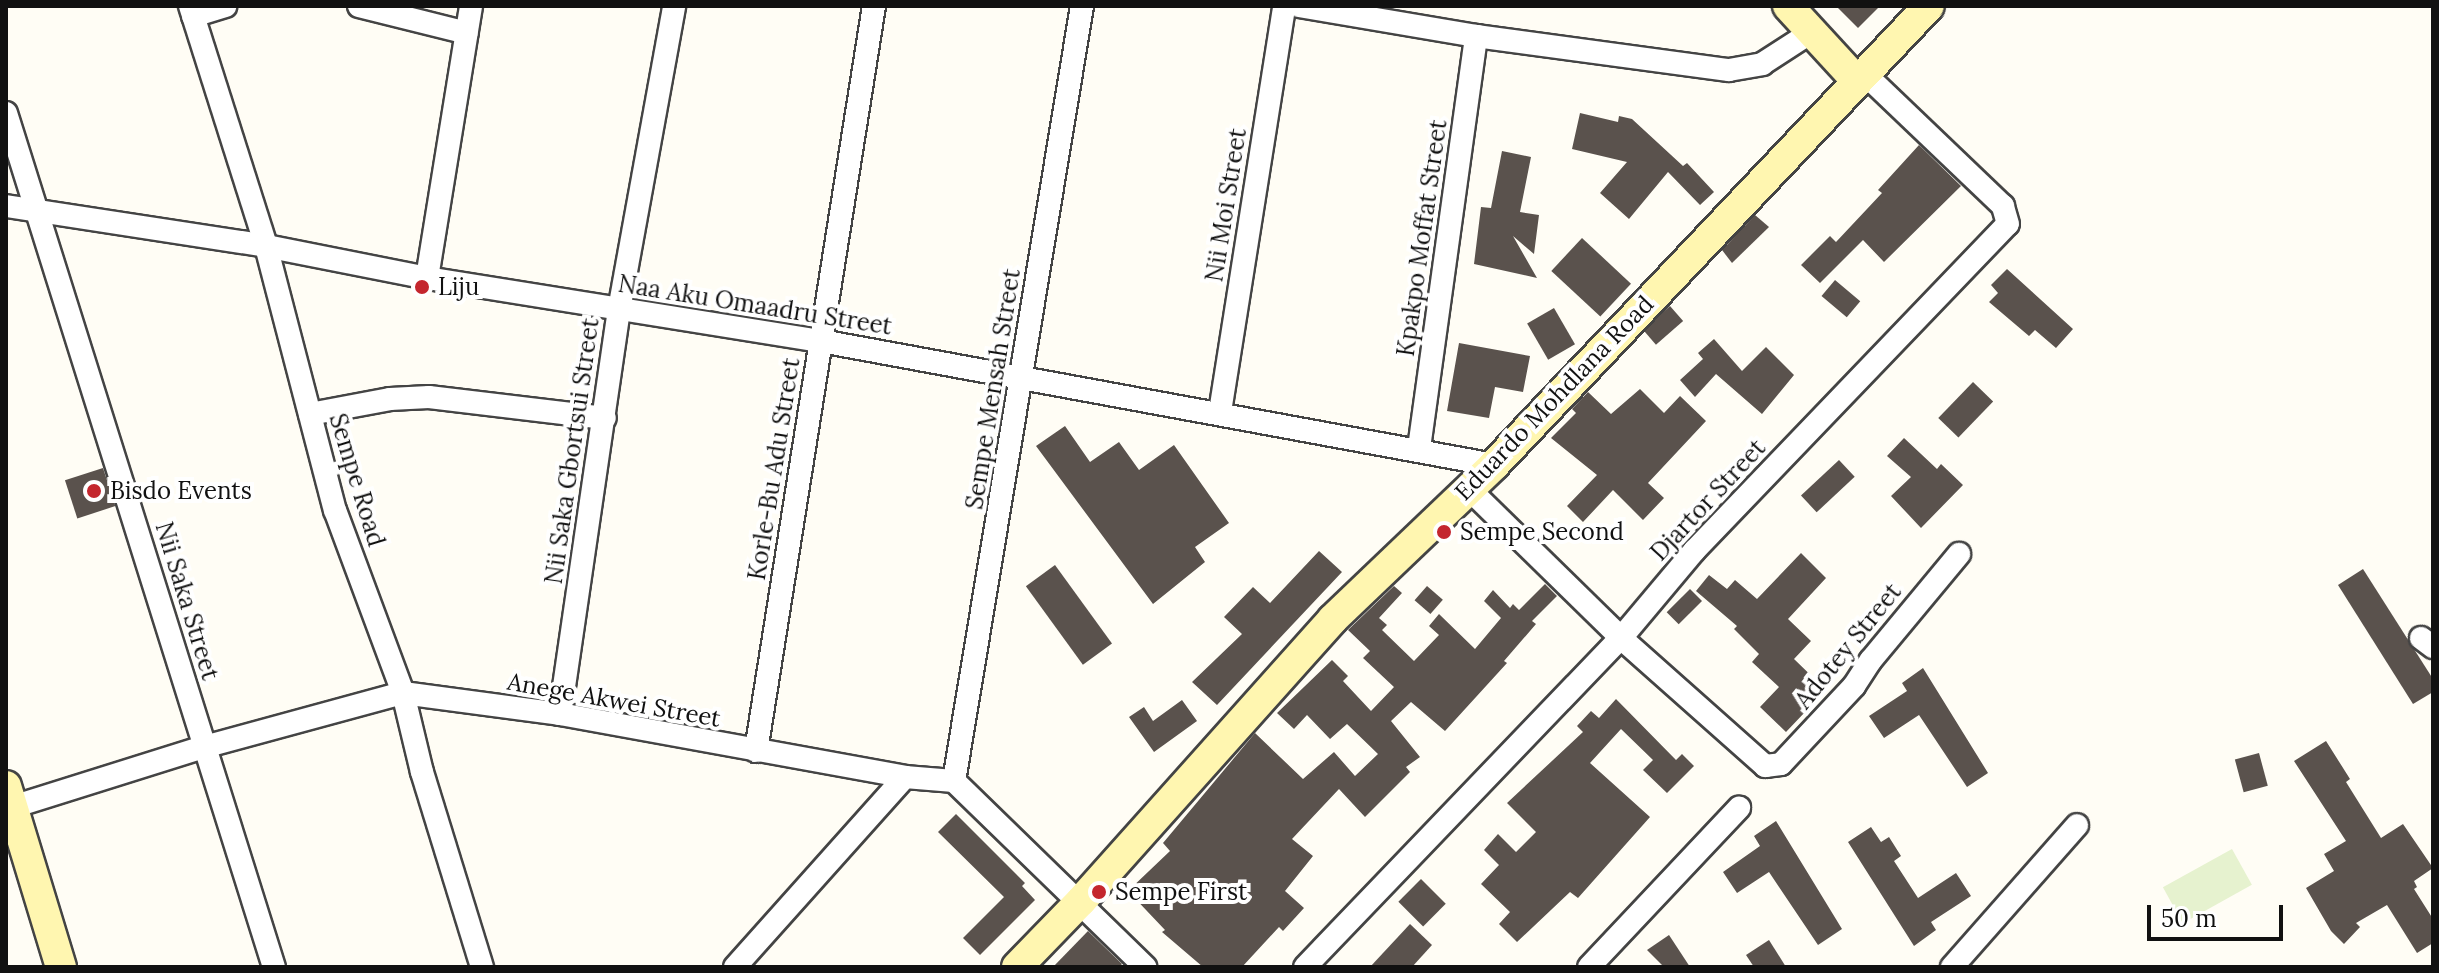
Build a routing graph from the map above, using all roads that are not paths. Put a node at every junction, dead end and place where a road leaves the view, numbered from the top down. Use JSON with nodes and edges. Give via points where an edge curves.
{"nodes":[{"id":1,"x":225,"y":6,"type":"edge"},
{"id":2,"x":359,"y":6,"type":"edge"},
{"id":3,"x":471,"y":6,"type":"edge"},
{"id":4,"x":674,"y":6,"type":"edge"},
{"id":5,"x":874,"y":6,"type":"edge"},
{"id":6,"x":1082,"y":6,"type":"edge"},
{"id":7,"x":1284,"y":6,"type":"edge"},
{"id":8,"x":1299,"y":6,"type":"edge"},
{"id":9,"x":1788,"y":6,"type":"edge"},
{"id":10,"x":1929,"y":6,"type":"edge"},
{"id":11,"x":191,"y":11,"type":"edge"},
{"id":12,"x":1380,"y":12,"type":"edge"},
{"id":13,"x":1813,"y":31,"type":"junction"},
{"id":14,"x":467,"y":33,"type":"junction"},
{"id":15,"x":1476,"y":36,"type":"junction"},
{"id":16,"x":1861,"y":78,"type":"junction"},
{"id":17,"x":6,"y":113,"type":"edge"},
{"id":18,"x":6,"y":206,"type":"edge"},
{"id":19,"x":36,"y":211,"type":"junction"},
{"id":20,"x":266,"y":246,"type":"junction"},
{"id":21,"x":427,"y":278,"type":"junction"},
{"id":22,"x":619,"y":310,"type":"junction"},
{"id":23,"x":821,"y":341,"type":"junction"},
{"id":24,"x":1022,"y":376,"type":"junction"},
{"id":25,"x":1220,"y":412,"type":"junction"},
{"id":26,"x":310,"y":414,"type":"junction"},
{"id":27,"x":605,"y":418,"type":"junction"},
{"id":28,"x":1419,"y":448,"type":"junction"},
{"id":29,"x":1494,"y":465,"type":"junction"},
{"id":30,"x":1468,"y":488,"type":"junction"},
{"id":31,"x":1959,"y":554,"type":"dead end"},
{"id":32,"x":1621,"y":638,"type":"junction"},
{"id":33,"x":403,"y":693,"type":"junction"},
{"id":34,"x":560,"y":714,"type":"junction"},
{"id":35,"x":204,"y":747,"type":"junction"},
{"id":36,"x":756,"y":751,"type":"junction"},
{"id":37,"x":905,"y":777,"type":"junction"},
{"id":38,"x":954,"y":781,"type":"junction"},
{"id":39,"x":8,"y":801,"type":"edge"},
{"id":40,"x":1739,"y":808,"type":"dead end"},
{"id":41,"x":2077,"y":825,"type":"dead end"},
{"id":42,"x":1081,"y":901,"type":"junction"},
{"id":43,"x":61,"y":967,"type":"edge"},
{"id":44,"x":274,"y":967,"type":"edge"},
{"id":45,"x":482,"y":967,"type":"edge"},
{"id":46,"x":735,"y":967,"type":"edge"},
{"id":47,"x":1017,"y":967,"type":"edge"},
{"id":48,"x":1145,"y":967,"type":"edge"},
{"id":49,"x":1305,"y":967,"type":"edge"},
{"id":50,"x":1589,"y":967,"type":"edge"},
{"id":51,"x":1952,"y":967,"type":"edge"}],
"edges":[{"from":1,"to":11,"type":"street"},
{"from":2,"to":14,"type":"street"},
{"from":3,"to":14,"type":"street"},
{"from":4,"to":22,"type":"street","name":"Nii Saka Gbortsui Street"},
{"from":5,"to":23,"type":"street","name":"Korle-Bu Adu Street"},
{"from":6,"to":24,"type":"street","name":"Sempe Mensah Street"},
{"from":7,"to":25,"type":"street","name":"Nii Moi Street"},
{"from":8,"to":12,"type":"street"},
{"from":9,"to":13,"type":"main road"},
{"from":10,"to":16,"type":"main road","name":"Eduardo Mohdlana Road"},
{"from":11,"to":20,"type":"street","name":"Sempe Road"},
{"from":12,"to":15,"type":"street"},
{"from":13,"to":15,"type":"street","via":[[1762,64],[1729,70]]},
{"from":13,"to":16,"type":"main road"},
{"from":14,"to":21,"type":"street"},
{"from":15,"to":28,"type":"street","name":"Kpakpo Moffat Street"},
{"from":16,"to":29,"type":"main road","name":"Eduardo Mohdlana Road"},
{"from":16,"to":32,"type":"street","name":"Djartor Street","via":[[2003,206],[2008,224],[1694,551]]},
{"from":17,"to":19,"type":"street","name":"Nii Saka Street"},
{"from":18,"to":19,"type":"street","name":"Naa Aku Omaadru Street"},
{"from":19,"to":20,"type":"street","name":"Naa Aku Omaadru Street"},
{"from":19,"to":35,"type":"street","name":"Nii Saka Street"},
{"from":20,"to":21,"type":"street","name":"Naa Aku Omaadru Street"},
{"from":20,"to":26,"type":"street","name":"Sempe Road"},
{"from":21,"to":22,"type":"street","name":"Naa Aku Omaadru Street"},
{"from":22,"to":23,"type":"street","name":"Naa Aku Omaadru Street"},
{"from":22,"to":27,"type":"street","name":"Nii Saka Gbortsui Street"},
{"from":23,"to":24,"type":"street","name":"Naa Aku Omaadru Street"},
{"from":23,"to":36,"type":"street","name":"Korle-Bu Adu Street"},
{"from":24,"to":25,"type":"street","name":"Naa Aku Omaadru Street"},
{"from":24,"to":38,"type":"street","name":"Sempe Mensah Street"},
{"from":25,"to":28,"type":"street","name":"Naa Aku Omaadru Street"},
{"from":26,"to":27,"type":"street","via":[[429,397]]},
{"from":26,"to":33,"type":"street","name":"Sempe Road","via":[[335,510]]},
{"from":27,"to":34,"type":"street","name":"Nii Saka Gbortsui Street"},
{"from":28,"to":29,"type":"street","name":"Naa Aku Omaadru Street"},
{"from":29,"to":30,"type":"main road","name":"Eduardo Mohdlana Road"},
{"from":30,"to":32,"type":"street"},
{"from":30,"to":42,"type":"main road","name":"Eduardo Mohdlana Road","via":[[1324,629]]},
{"from":31,"to":32,"type":"street","name":"Adotey Street","via":[[1854,686],[1774,766],[1748,754]]},
{"from":32,"to":49,"type":"street","name":"Djartor Street"},
{"from":33,"to":34,"type":"street","name":"Anege Akwei Street"},
{"from":33,"to":35,"type":"street","name":"Anege Akwei Street"},
{"from":33,"to":45,"type":"street","name":"Sempe Road"},
{"from":34,"to":36,"type":"street","name":"Anege Akwei Street"},
{"from":35,"to":39,"type":"street","name":"Anege Akwei Street"},
{"from":35,"to":44,"type":"street","name":"Nii Saka Street"},
{"from":36,"to":37,"type":"street","name":"Anege Akwei Street"},
{"from":37,"to":38,"type":"street","name":"Anege Akwei Street"},
{"from":37,"to":46,"type":"street"},
{"from":38,"to":42,"type":"street"},
{"from":39,"to":43,"type":"main road"},
{"from":40,"to":50,"type":"street"},
{"from":41,"to":51,"type":"street"},
{"from":42,"to":47,"type":"main road","name":"Eduardo Mohdlana Road"},
{"from":42,"to":48,"type":"street"}]}
